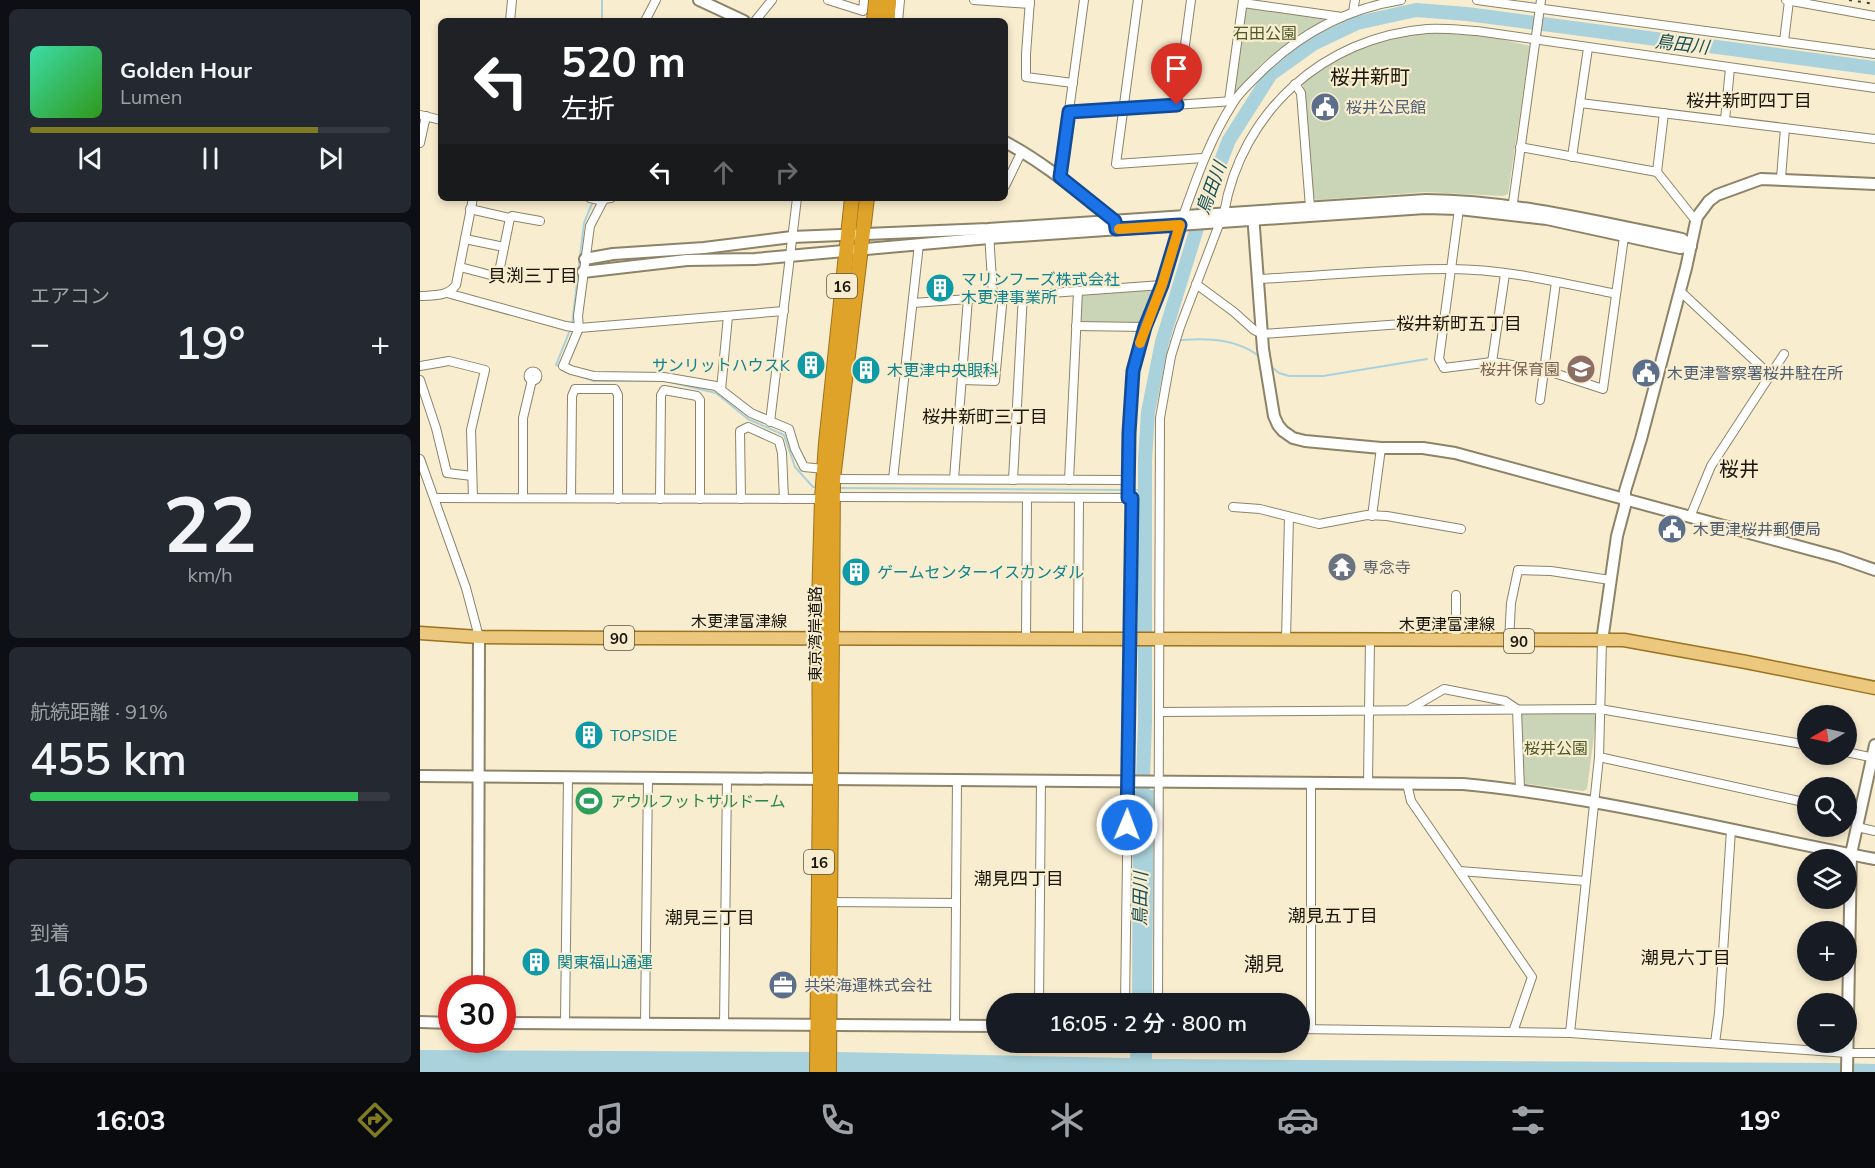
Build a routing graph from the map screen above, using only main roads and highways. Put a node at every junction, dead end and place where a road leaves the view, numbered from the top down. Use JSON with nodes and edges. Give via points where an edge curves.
{"nodes":[{"id":1,"x":876,"y":0,"type":"edge"},
{"id":2,"x":889,"y":0,"type":"edge"},
{"id":3,"x":873,"y":18,"type":"edge"},
{"id":4,"x":887,"y":18,"type":"edge"},
{"id":5,"x":852,"y":201,"type":"edge"},
{"id":6,"x":867,"y":201,"type":"edge"},
{"id":7,"x":828,"y":474,"type":"junction"},
{"id":8,"x":420,"y":633,"type":"edge"},
{"id":9,"x":825,"y":638,"type":"junction"},
{"id":10,"x":1875,"y":688,"type":"edge"},
{"id":11,"x":825,"y":779,"type":"junction"},
{"id":12,"x":823,"y":1024,"type":"junction"},
{"id":13,"x":817,"y":1072,"type":"edge"},
{"id":14,"x":829,"y":1072,"type":"edge"}],
"edges":[{"from":1,"to":3,"type":"highway"},
{"from":2,"to":4,"type":"highway"},
{"from":5,"to":7,"type":"highway","name":"東京湾岸道路","number":"16"},
{"from":6,"to":7,"type":"highway","name":"東京湾岸道路","number":"16"},
{"from":7,"to":9,"type":"highway","name":"東京湾岸道路","number":"16"},
{"from":8,"to":9,"type":"main road","name":"木更津富津線","number":"90","via":[[479,637]]},
{"from":9,"to":10,"type":"main road","name":"木更津富津線","number":"90","via":[[1602,640],[1646,643]]},
{"from":9,"to":11,"type":"highway","name":"東京湾岸道路","number":"16"},
{"from":11,"to":12,"type":"highway","name":"東京湾岸道路","number":"16"},
{"from":11,"to":12,"type":"highway","name":"東京湾岸道路","number":"16","via":[[829,902]]},
{"from":12,"to":13,"type":"highway","name":"東京湾岸道路","number":"16"},
{"from":12,"to":14,"type":"highway","name":"東京湾岸道路","number":"16"}]}
